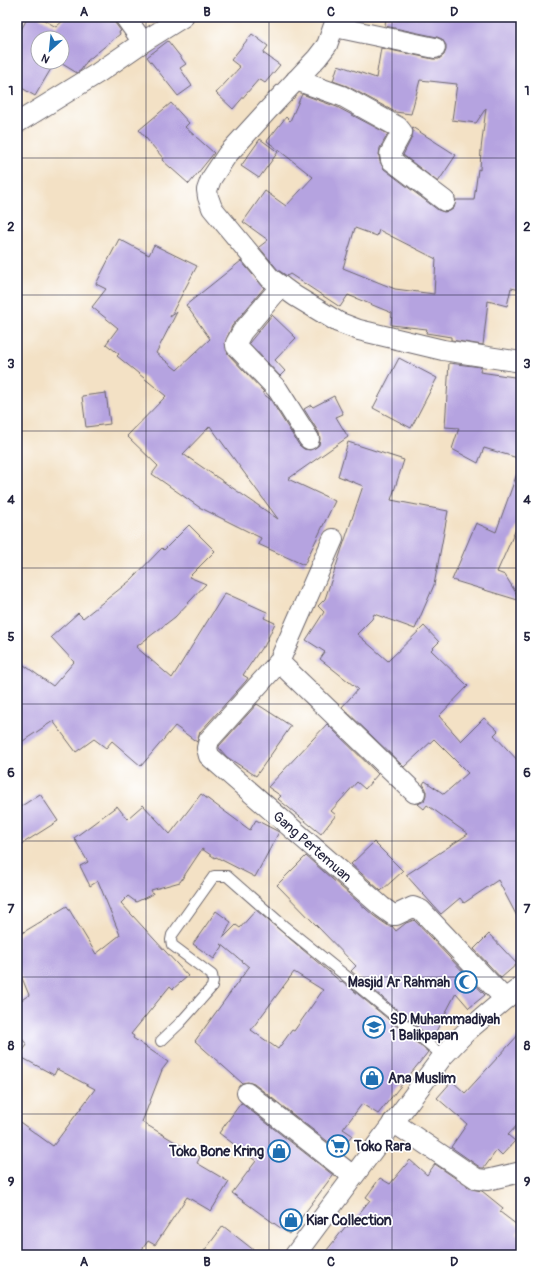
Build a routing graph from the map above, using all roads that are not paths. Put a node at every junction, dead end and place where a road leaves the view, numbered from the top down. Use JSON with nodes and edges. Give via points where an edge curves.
{"nodes":[{"id":1,"x":125,"y":17,"type":"edge"},
{"id":2,"x":183,"y":17,"type":"edge"},
{"id":3,"x":336,"y":22,"type":"edge"},
{"id":4,"x":143,"y":42,"type":"junction"},
{"id":5,"x":435,"y":48,"type":"dead end"},
{"id":6,"x":296,"y":80,"type":"junction"},
{"id":7,"x":17,"y":123,"type":"edge"},
{"id":8,"x":444,"y":201,"type":"dead end"},
{"id":9,"x":281,"y":286,"type":"junction"},
{"id":10,"x":521,"y":362,"type":"edge"},
{"id":11,"x":310,"y":439,"type":"dead end"},
{"id":12,"x":333,"y":539,"type":"dead end"},
{"id":13,"x":279,"y":662,"type":"junction"},
{"id":14,"x":414,"y":793,"type":"dead end"},
{"id":15,"x":521,"y":987,"type":"edge"},
{"id":16,"x":505,"y":998,"type":"junction"},
{"id":17,"x":161,"y":1041,"type":"dead end"},
{"id":18,"x":444,"y":1056,"type":"junction"},
{"id":19,"x":247,"y":1093,"type":"dead end"},
{"id":20,"x":393,"y":1122,"type":"junction"},
{"id":21,"x":521,"y":1172,"type":"edge"},
{"id":22,"x":353,"y":1176,"type":"junction"},
{"id":23,"x":295,"y":1255,"type":"edge"}],
"edges":[{"from":1,"to":4,"type":"street"},
{"from":2,"to":4,"type":"street"},
{"from":3,"to":5,"type":"street"},
{"from":3,"to":6,"type":"street","via":[[327,46]]},
{"from":4,"to":7,"type":"street"},
{"from":6,"to":8,"type":"street","via":[[342,96],[398,127],[402,132],[390,154],[391,160]]},
{"from":6,"to":9,"type":"street","via":[[227,154],[207,190],[212,208],[270,278]]},
{"from":9,"to":10,"type":"street","via":[[318,311],[359,330],[444,350]]},
{"from":9,"to":11,"type":"street","via":[[242,332],[236,346],[278,390]]},
{"from":12,"to":13,"type":"street","name":"Gang Pertemuan"},
{"from":13,"to":14,"type":"street"},
{"from":13,"to":16,"type":"street","name":"Gang Pertemuan","via":[[209,740],[209,756],[393,915],[414,907],[421,910]]},
{"from":15,"to":16,"type":"street"},
{"from":16,"to":18,"type":"street","via":[[467,1031]]},
{"from":17,"to":18,"type":"lane","via":[[212,987],[213,981],[212,975],[172,945],[172,935],[214,876],[227,876],[285,927]]},
{"from":18,"to":20,"type":"street"},
{"from":19,"to":22,"type":"street"},
{"from":20,"to":21,"type":"street","via":[[477,1179],[487,1180]]},
{"from":20,"to":22,"type":"street"},
{"from":22,"to":23,"type":"street"}]}
